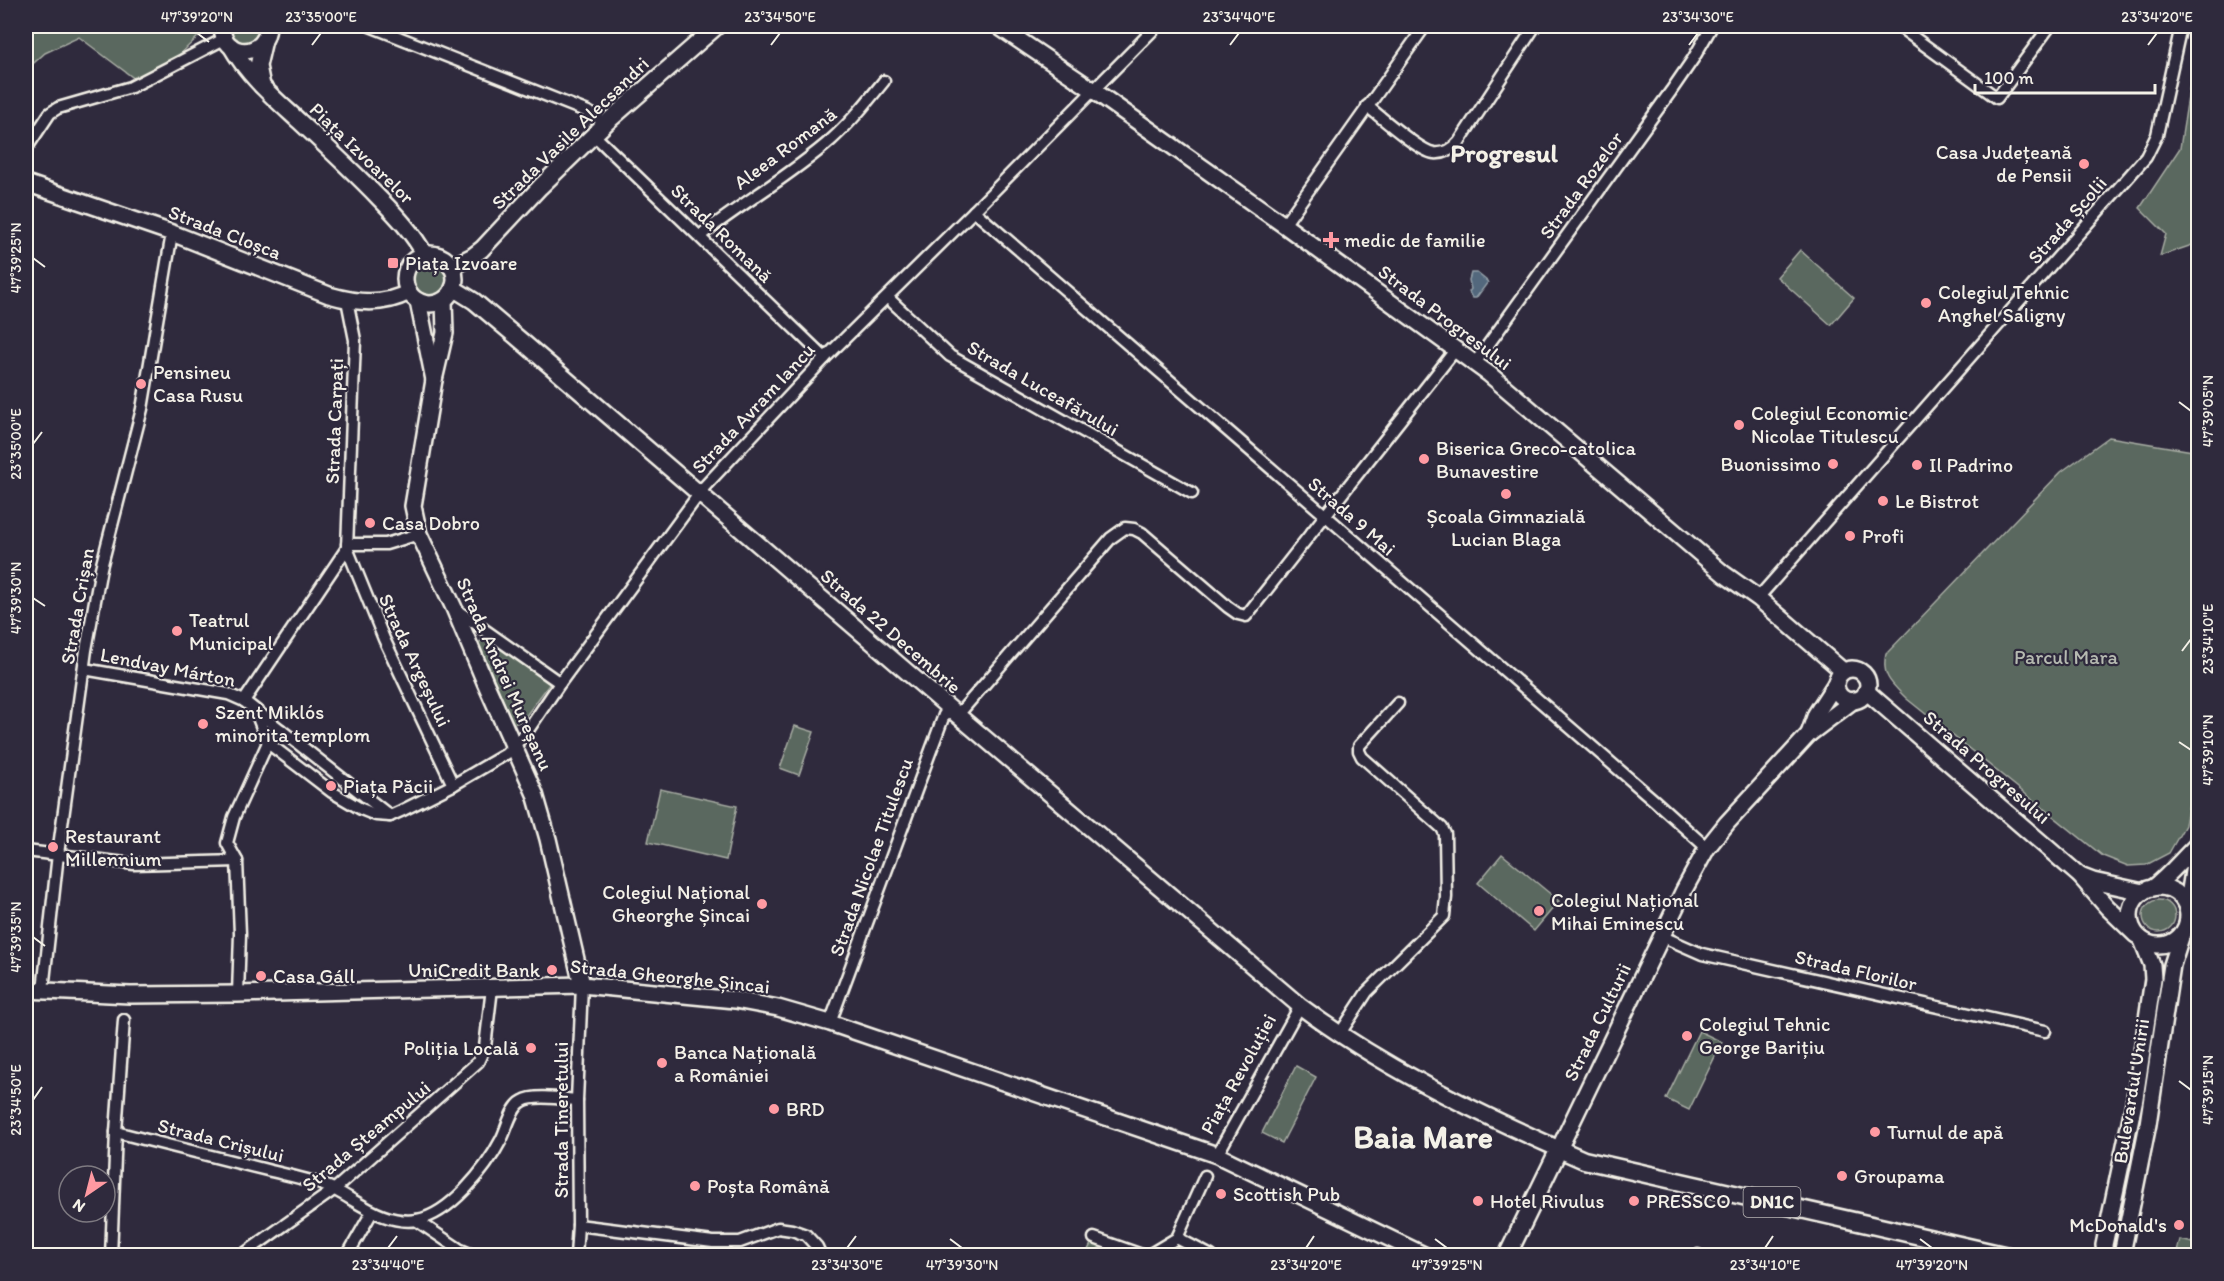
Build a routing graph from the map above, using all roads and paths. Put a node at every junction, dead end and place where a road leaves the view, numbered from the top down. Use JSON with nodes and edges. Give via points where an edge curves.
{"nodes":[{"id":1,"x":370,"y":26,"type":"edge"},
{"id":2,"x":717,"y":26,"type":"edge"},
{"id":3,"x":998,"y":26,"type":"edge"},
{"id":4,"x":1157,"y":26,"type":"edge"},
{"id":5,"x":1425,"y":26,"type":"edge"},
{"id":6,"x":1535,"y":26,"type":"edge"},
{"id":7,"x":1712,"y":26,"type":"edge"},
{"id":8,"x":2050,"y":26,"type":"edge"},
{"id":9,"x":2181,"y":26,"type":"edge"},
{"id":10,"x":1901,"y":28,"type":"dead end"},
{"id":11,"x":266,"y":33,"type":"edge"},
{"id":12,"x":226,"y":37,"type":"edge"},
{"id":13,"x":884,"y":81,"type":"dead end"},
{"id":14,"x":262,"y":86,"type":"junction"},
{"id":15,"x":1093,"y":90,"type":"junction"},
{"id":16,"x":1367,"y":106,"type":"junction"},
{"id":17,"x":606,"y":123,"type":"junction"},
{"id":18,"x":594,"y":135,"type":"junction"},
{"id":19,"x":26,"y":149,"type":"edge"},
{"id":20,"x":26,"y":183,"type":"edge"},
{"id":21,"x":974,"y":212,"type":"junction"},
{"id":22,"x":1284,"y":225,"type":"junction"},
{"id":23,"x":172,"y":233,"type":"junction"},
{"id":24,"x":700,"y":236,"type":"junction"},
{"id":25,"x":425,"y":255,"type":"junction"},
{"id":26,"x":452,"y":267,"type":"junction"},
{"id":27,"x":449,"y":294,"type":"junction"},
{"id":28,"x":414,"y":296,"type":"junction"},
{"id":29,"x":888,"y":298,"type":"junction"},
{"id":30,"x":347,"y":300,"type":"junction"},
{"id":31,"x":1456,"y":349,"type":"junction"},
{"id":32,"x":825,"y":358,"type":"junction"},
{"id":33,"x":1475,"y":363,"type":"junction"},
{"id":34,"x":434,"y":380,"type":"junction"},
{"id":35,"x":698,"y":493,"type":"junction"},
{"id":36,"x":1192,"y":493,"type":"dead end"},
{"id":37,"x":1326,"y":517,"type":"junction"},
{"id":38,"x":419,"y":534,"type":"junction"},
{"id":39,"x":347,"y":546,"type":"junction"},
{"id":40,"x":1758,"y":598,"type":"junction"},
{"id":41,"x":454,"y":608,"type":"junction"},
{"id":42,"x":84,"y":669,"type":"junction"},
{"id":43,"x":1840,"y":677,"type":"junction"},
{"id":44,"x":560,"y":683,"type":"junction"},
{"id":45,"x":1860,"y":696,"type":"junction"},
{"id":46,"x":244,"y":701,"type":"junction"},
{"id":47,"x":1398,"y":703,"type":"dead end"},
{"id":48,"x":255,"y":710,"type":"junction"},
{"id":49,"x":955,"y":713,"type":"junction"},
{"id":50,"x":281,"y":730,"type":"junction"},
{"id":51,"x":1809,"y":734,"type":"junction"},
{"id":52,"x":268,"y":743,"type":"junction"},
{"id":53,"x":514,"y":746,"type":"junction"},
{"id":54,"x":453,"y":785,"type":"junction"},
{"id":55,"x":366,"y":797,"type":"junction"},
{"id":56,"x":361,"y":809,"type":"junction"},
{"id":57,"x":390,"y":816,"type":"junction"},
{"id":58,"x":2198,"y":842,"type":"edge"},
{"id":59,"x":1707,"y":848,"type":"junction"},
{"id":60,"x":26,"y":851,"type":"edge"},
{"id":61,"x":58,"y":854,"type":"junction"},
{"id":62,"x":237,"y":861,"type":"junction"},
{"id":63,"x":2080,"y":876,"type":"junction"},
{"id":64,"x":2148,"y":890,"type":"junction"},
{"id":65,"x":2187,"y":909,"type":"junction"},
{"id":66,"x":2182,"y":934,"type":"junction"},
{"id":67,"x":1661,"y":936,"type":"junction"},
{"id":68,"x":2139,"y":937,"type":"junction"},
{"id":69,"x":582,"y":984,"type":"junction"},
{"id":70,"x":492,"y":988,"type":"junction"},
{"id":71,"x":26,"y":990,"type":"edge"},
{"id":72,"x":43,"y":990,"type":"junction"},
{"id":73,"x":238,"y":994,"type":"junction"},
{"id":74,"x":1300,"y":1006,"type":"junction"},
{"id":75,"x":124,"y":1020,"type":"dead end"},
{"id":76,"x":830,"y":1023,"type":"junction"},
{"id":77,"x":2045,"y":1031,"type":"dead end"},
{"id":78,"x":1339,"y":1035,"type":"junction"},
{"id":79,"x":577,"y":1100,"type":"junction"},
{"id":80,"x":116,"y":1132,"type":"junction"},
{"id":81,"x":1559,"y":1149,"type":"junction"},
{"id":82,"x":1217,"y":1155,"type":"junction"},
{"id":83,"x":1205,"y":1176,"type":"dead end"},
{"id":84,"x":335,"y":1189,"type":"junction"},
{"id":85,"x":372,"y":1212,"type":"junction"},
{"id":86,"x":416,"y":1220,"type":"junction"},
{"id":87,"x":578,"y":1225,"type":"junction"},
{"id":88,"x":1177,"y":1238,"type":"junction"},
{"id":89,"x":1094,"y":1239,"type":"dead end"},
{"id":90,"x":111,"y":1256,"type":"edge"},
{"id":91,"x":241,"y":1256,"type":"edge"},
{"id":92,"x":347,"y":1256,"type":"edge"},
{"id":93,"x":475,"y":1256,"type":"edge"},
{"id":94,"x":576,"y":1256,"type":"edge"},
{"id":95,"x":821,"y":1256,"type":"edge"},
{"id":96,"x":1146,"y":1256,"type":"edge"},
{"id":97,"x":1211,"y":1256,"type":"edge"},
{"id":98,"x":1426,"y":1256,"type":"edge"},
{"id":99,"x":1507,"y":1256,"type":"edge"},
{"id":100,"x":2008,"y":1256,"type":"edge"},
{"id":101,"x":2105,"y":1256,"type":"edge"},
{"id":102,"x":2120,"y":1256,"type":"edge"}],
"edges":[{"from":1,"to":17,"type":"street","via":[[588,112]]},
{"from":2,"to":17,"type":"main road","name":"Strada Vasile Alecsandri"},
{"from":3,"to":15,"type":"main road","name":"Strada Progresului"},
{"from":4,"to":15,"type":"street","name":"Strada Avram Iancu"},
{"from":5,"to":16,"type":"street"},
{"from":6,"to":16,"type":"street","via":[[1466,133],[1444,153],[1421,148]]},
{"from":7,"to":33,"type":"street","name":"Strada Rozelor","via":[[1671,91]]},
{"from":8,"to":10,"type":"street","via":[[1997,98]]},
{"from":9,"to":40,"type":"street","name":"Strada Școlii","via":[[2157,135],[2146,157]]},
{"from":11,"to":12,"type":"main road","via":[[251,50],[243,51]]},
{"from":11,"to":14,"type":"main road","via":[[259,61]]},
{"from":12,"to":14,"type":"main road","name":"Piața Izvoarelor","via":[[242,65]]},
{"from":12,"to":19,"type":"street","via":[[131,87],[58,108],[50,113]]},
{"from":13,"to":24,"type":"street","name":"Aleea Romană","via":[[830,141]]},
{"from":14,"to":25,"type":"main road","name":"Piața Izvoarelor","via":[[402,221]]},
{"from":15,"to":21,"type":"street","name":"Strada Avram Iancu"},
{"from":15,"to":22,"type":"main road","name":"Strada Progresului"},
{"from":16,"to":22,"type":"street"},
{"from":17,"to":18,"type":"main road","name":"Strada Vasile Alecsandri"},
{"from":18,"to":24,"type":"street","name":"Strada Romană"},
{"from":18,"to":26,"type":"main road","name":"Strada Vasile Alecsandri","via":[[482,249]]},
{"from":20,"to":23,"type":"main road","name":"Strada Cloșca"},
{"from":21,"to":29,"type":"street","name":"Strada Avram Iancu"},
{"from":21,"to":37,"type":"street","name":"Strada 9 Mai"},
{"from":22,"to":31,"type":"main road","name":"Strada Progresului"},
{"from":23,"to":30,"type":"main road","name":"Strada Cloșca","via":[[312,290]]},
{"from":23,"to":42,"type":"street","name":"Strada Crișan","via":[[142,409],[101,568]]},
{"from":24,"to":32,"type":"street","name":"Strada Romană"},
{"from":25,"to":26,"type":"main road","via":[[440,257]]},
{"from":25,"to":28,"type":"main road","via":[[409,266],[405,279]]},
{"from":26,"to":27,"type":"main road","via":[[455,279]]},
{"from":27,"to":28,"type":"main road","via":[[434,304]]},
{"from":27,"to":34,"type":"main road","name":"Strada Andrei Mureșanu"},
{"from":27,"to":35,"type":"main road","name":"Strada 22 Decembrie","via":[[474,301]]},
{"from":28,"to":30,"type":"main road","name":"Strada Cloșca","via":[[370,303]]},
{"from":28,"to":34,"type":"main road","name":"Strada Andrei Mureșanu"},
{"from":29,"to":32,"type":"street","name":"Strada Avram Iancu"},
{"from":29,"to":36,"type":"street","name":"Strada Luceafărului","via":[[950,356]]},
{"from":30,"to":39,"type":"street","name":"Strada Carpați","via":[[355,340]]},
{"from":31,"to":33,"type":"main road","name":"Strada Progresului"},
{"from":31,"to":37,"type":"street"},
{"from":32,"to":35,"type":"street","name":"Strada Avram Iancu"},
{"from":33,"to":40,"type":"main road","name":"Strada Progresului","via":[[1724,574]]},
{"from":34,"to":38,"type":"main road","name":"Strada Andrei Mureșanu","via":[[413,506]]},
{"from":35,"to":44,"type":"street","name":"Strada Avram Iancu"},
{"from":35,"to":49,"type":"main road","name":"Strada 22 Decembrie"},
{"from":37,"to":49,"type":"street","name":"Strada Nicolae Titulescu","via":[[1246,616],[1228,607],[1142,533],[1125,528],[1111,538],[963,709]]},
{"from":37,"to":59,"type":"street","name":"Strada 9 Mai"},
{"from":38,"to":39,"type":"street","via":[[386,544]]},
{"from":38,"to":41,"type":"main road","name":"Strada Andrei Mureșanu"},
{"from":39,"to":46,"type":"street"},
{"from":39,"to":54,"type":"street","name":"Strada Argeșului","via":[[384,639]]},
{"from":40,"to":43,"type":"main road","name":"Strada Progresului"},
{"from":41,"to":44,"type":"street"},
{"from":41,"to":53,"type":"main road","name":"Strada Andrei Mureșanu"},
{"from":42,"to":46,"type":"street","name":"Lendvay Márton","via":[[228,694]]},
{"from":42,"to":61,"type":"street","name":"Strada Crișan"},
{"from":43,"to":45,"type":"main road","name":"Strada Progresului","via":[[1841,696]]},
{"from":43,"to":45,"type":"main road","name":"Strada Progresului","via":[[1853,669],[1862,673],[1867,681]]},
{"from":43,"to":51,"type":"main road","name":"Strada Culturii","via":[[1816,714]]},
{"from":44,"to":53,"type":"street","name":"Strada Avram Iancu"},
{"from":45,"to":51,"type":"main road","name":"Strada Culturii"},
{"from":45,"to":63,"type":"main road","name":"Strada Progresului"},
{"from":46,"to":48,"type":"street"},
{"from":47,"to":78,"type":"street","via":[[1359,746],[1359,752],[1442,828],[1444,912],[1440,922],[1367,992]]},
{"from":48,"to":50,"type":"street"},
{"from":48,"to":52,"type":"street"},
{"from":49,"to":74,"type":"main road","name":"Strada 22 Decembrie"},
{"from":49,"to":76,"type":"street","name":"Strada Nicolae Titulescu","via":[[944,715],[940,722]]},
{"from":50,"to":52,"type":"street"},
{"from":50,"to":55,"type":"street"},
{"from":51,"to":59,"type":"main road","name":"Strada Culturii"},
{"from":52,"to":56,"type":"street"},
{"from":52,"to":62,"type":"street","via":[[230,830],[227,843]]},
{"from":53,"to":54,"type":"street","name":"Strada Avram Iancu"},
{"from":53,"to":69,"type":"main road","name":"Strada Andrei Mureșanu","via":[[535,794]]},
{"from":54,"to":57,"type":"street","name":"Strada Avram Iancu"},
{"from":55,"to":56,"type":"street"},
{"from":55,"to":57,"type":"street"},
{"from":56,"to":57,"type":"street"},
{"from":58,"to":64,"type":"main road","name":"Bulevardul Unirii","via":[[2168,876]]},
{"from":58,"to":65,"type":"main road","name":"Bulevardul Unirii"},
{"from":59,"to":67,"type":"main road","name":"Strada Culturii"},
{"from":60,"to":61,"type":"street"},
{"from":61,"to":62,"type":"street","via":[[134,864]]},
{"from":61,"to":72,"type":"street","name":"Strada Crișan"},
{"from":62,"to":73,"type":"street"},
{"from":63,"to":64,"type":"main road","name":"Strada Progresului"},
{"from":63,"to":68,"type":"main road","name":"Strada Progresului"},
{"from":64,"to":65,"type":"main road","via":[[2162,888],[2177,894]]},
{"from":64,"to":68,"type":"main road","name":"Bulevardul Unirii","via":[[2130,912],[2130,921]]},
{"from":65,"to":66,"type":"main road","name":"Bulevardul Unirii"},
{"from":66,"to":68,"type":"main road","via":[[2159,945]]},
{"from":66,"to":102,"type":"main road","name":"Bulevardul Unirii","via":[[2172,965],[2144,1148]]},
{"from":67,"to":77,"type":"street","name":"Strada Florilor","via":[[1702,954]]},
{"from":67,"to":81,"type":"main road","name":"Strada Culturii"},
{"from":68,"to":101,"type":"main road","name":"Bulevardul Unirii","via":[[2152,965],[2153,980]]},
{"from":69,"to":70,"type":"main road","name":"Strada Gheorghe Șincai"},
{"from":69,"to":76,"type":"main road","name":"Strada Gheorghe Șincai","via":[[735,1000]]},
{"from":69,"to":79,"type":"street","name":"Strada Tineretului"},
{"from":70,"to":73,"type":"main road","name":"Strada Gheorghe Șincai"},
{"from":70,"to":84,"type":"street","name":"Strada Șteampului","via":[[485,1047],[478,1062]]},
{"from":71,"to":72,"type":"main road","name":"Strada Gheorghe Șincai"},
{"from":72,"to":73,"type":"main road","name":"Strada Gheorghe Șincai","via":[[130,995]]},
{"from":74,"to":78,"type":"main road","name":"Piața Revoluției"},
{"from":74,"to":82,"type":"street","name":"Piața Revoluției"},
{"from":75,"to":80,"type":"street"},
{"from":76,"to":82,"type":"main road","name":"Strada Gheorghe Șincai"},
{"from":78,"to":81,"type":"main road","name":"Piața Revoluției","via":[[1491,1118]]},
{"from":79,"to":86,"type":"street","via":[[521,1101],[481,1171],[456,1198],[436,1213]]},
{"from":79,"to":87,"type":"street","name":"Strada Tineretului"},
{"from":80,"to":84,"type":"street","name":"Strada Crișului"},
{"from":80,"to":90,"type":"street"},
{"from":81,"to":99,"type":"main road","name":"Strada Culturii"},
{"from":81,"to":100,"type":"main road","number":"DN1C","via":[[1584,1160]]},
{"from":82,"to":98,"type":"main road","name":"Piața Revoluției"},
{"from":83,"to":88,"type":"street"},
{"from":84,"to":85,"type":"street","name":"Strada Crișului"},
{"from":84,"to":91,"type":"street","name":"Strada Șteampului"},
{"from":85,"to":86,"type":"street","name":"Strada Crișului","via":[[393,1219]]},
{"from":85,"to":92,"type":"street"},
{"from":86,"to":93,"type":"street"},
{"from":87,"to":94,"type":"street","name":"Strada Tineretului"},
{"from":87,"to":95,"type":"street","via":[[713,1242],[740,1242],[778,1228],[806,1235]]},
{"from":88,"to":96,"type":"street"},
{"from":88,"to":97,"type":"street"},
{"from":89,"to":96,"type":"street"}]}
